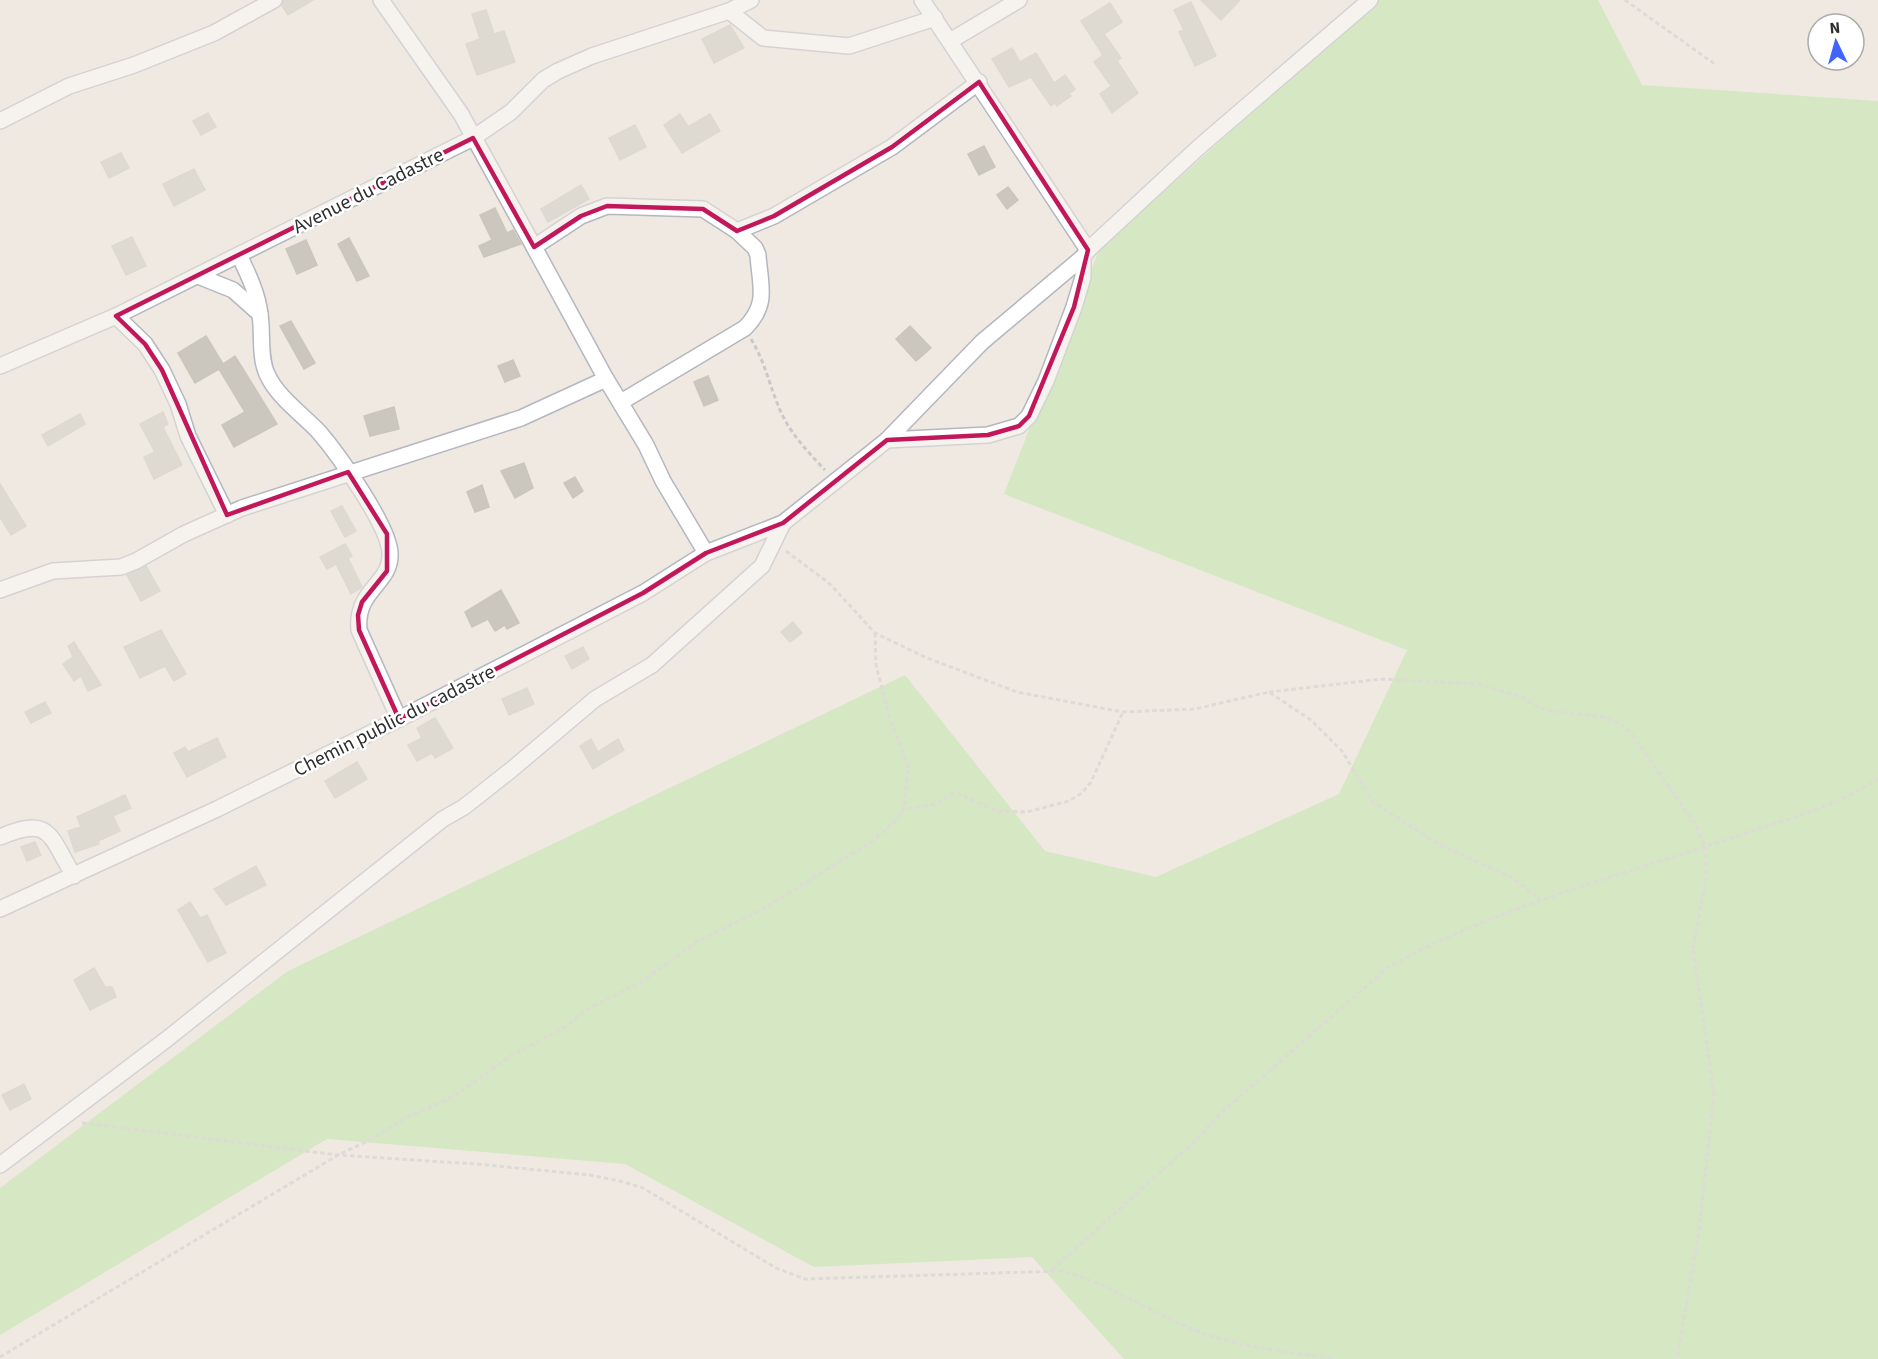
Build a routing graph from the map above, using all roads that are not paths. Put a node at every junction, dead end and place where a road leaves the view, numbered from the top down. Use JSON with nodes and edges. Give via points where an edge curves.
{"nodes":[{"id":1,"x":274,"y":0,"type":"edge"},
{"id":2,"x":381,"y":0,"type":"edge"},
{"id":3,"x":751,"y":0,"type":"edge"},
{"id":4,"x":922,"y":0,"type":"edge"},
{"id":5,"x":1018,"y":0,"type":"edge"},
{"id":6,"x":1370,"y":0,"type":"edge"},
{"id":7,"x":729,"y":11,"type":"junction"},
{"id":8,"x":935,"y":18,"type":"junction"},
{"id":9,"x":950,"y":41,"type":"junction"},
{"id":10,"x":979,"y":82,"type":"junction"},
{"id":11,"x":0,"y":121,"type":"edge"},
{"id":12,"x":473,"y":138,"type":"junction"},
{"id":13,"x":737,"y":231,"type":"junction"},
{"id":14,"x":534,"y":247,"type":"junction"},
{"id":15,"x":1086,"y":253,"type":"junction"},
{"id":16,"x":239,"y":255,"type":"junction"},
{"id":17,"x":198,"y":276,"type":"junction"},
{"id":18,"x":260,"y":314,"type":"junction"},
{"id":19,"x":116,"y":316,"type":"junction"},
{"id":20,"x":0,"y":366,"type":"edge"},
{"id":21,"x":606,"y":379,"type":"junction"},
{"id":22,"x":621,"y":402,"type":"junction"},
{"id":23,"x":887,"y":441,"type":"junction"},
{"id":24,"x":348,"y":472,"type":"junction"},
{"id":25,"x":227,"y":514,"type":"junction"},
{"id":26,"x":783,"y":523,"type":"junction"},
{"id":27,"x":706,"y":553,"type":"junction"},
{"id":28,"x":0,"y":590,"type":"edge"},
{"id":29,"x":399,"y":719,"type":"junction"},
{"id":30,"x":0,"y":837,"type":"edge"},
{"id":31,"x":74,"y":876,"type":"junction"},
{"id":32,"x":0,"y":909,"type":"edge"},
{"id":33,"x":0,"y":1165,"type":"edge"}],
"edges":[{"from":1,"to":11,"type":"street","via":[[213,33],[69,86]]},
{"from":2,"to":12,"type":"street","via":[[461,114]]},
{"from":3,"to":7,"type":"street","name":"Avenue du Cadastre"},
{"from":4,"to":8,"type":"street"},
{"from":5,"to":9,"type":"street"},
{"from":6,"to":15,"type":"street","name":"Chemin public du cadastre","via":[[1199,147]]},
{"from":7,"to":8,"type":"street","via":[[763,38],[849,46]]},
{"from":7,"to":12,"type":"street","name":"Avenue du Cadastre","via":[[550,75],[511,112]]},
{"from":8,"to":9,"type":"street"},
{"from":9,"to":10,"type":"street"},
{"from":10,"to":13,"type":"street","via":[[892,147],[774,216]]},
{"from":10,"to":15,"type":"street"},
{"from":12,"to":14,"type":"street"},
{"from":12,"to":16,"type":"street","name":"Avenue du Cadastre"},
{"from":13,"to":14,"type":"street","via":[[703,209],[607,206],[582,216]]},
{"from":13,"to":22,"type":"street","via":[[758,255],[762,306],[745,328]]},
{"from":14,"to":21,"type":"street"},
{"from":15,"to":23,"type":"street","name":"Chemin public du cadastre","via":[[982,342]]},
{"from":15,"to":23,"type":"street","via":[[1074,307],[1046,381],[1029,416],[1019,426],[988,435]]},
{"from":16,"to":17,"type":"street","name":"Avenue du Cadastre"},
{"from":16,"to":18,"type":"street"},
{"from":17,"to":18,"type":"street","via":[[233,290]]},
{"from":17,"to":19,"type":"street","name":"Avenue du Cadastre"},
{"from":18,"to":24,"type":"street","via":[[266,374],[321,434]]},
{"from":19,"to":20,"type":"street","name":"Avenue du Cadastre"},
{"from":19,"to":25,"type":"street","via":[[145,344],[162,370],[188,436]]},
{"from":21,"to":22,"type":"street"},
{"from":21,"to":24,"type":"street","via":[[521,418],[435,448]]},
{"from":22,"to":27,"type":"street"},
{"from":23,"to":26,"type":"street","name":"Chemin public du cadastre"},
{"from":24,"to":25,"type":"street"},
{"from":24,"to":29,"type":"street","via":[[387,534],[387,572],[362,602],[358,615],[359,630]]},
{"from":25,"to":28,"type":"street","via":[[122,567],[53,571]]},
{"from":26,"to":27,"type":"street","name":"Chemin public du cadastre"},
{"from":26,"to":33,"type":"street","via":[[762,566],[652,665],[594,699],[512,770],[435,825],[167,1039]]},
{"from":27,"to":29,"type":"street","name":"Chemin public du cadastre","via":[[644,593]]},
{"from":29,"to":31,"type":"street","name":"Chemin public du cadastre"},
{"from":30,"to":31,"type":"street","via":[[35,826],[45,829]]},
{"from":31,"to":32,"type":"street","name":"Chemin public du cadastre"}]}
